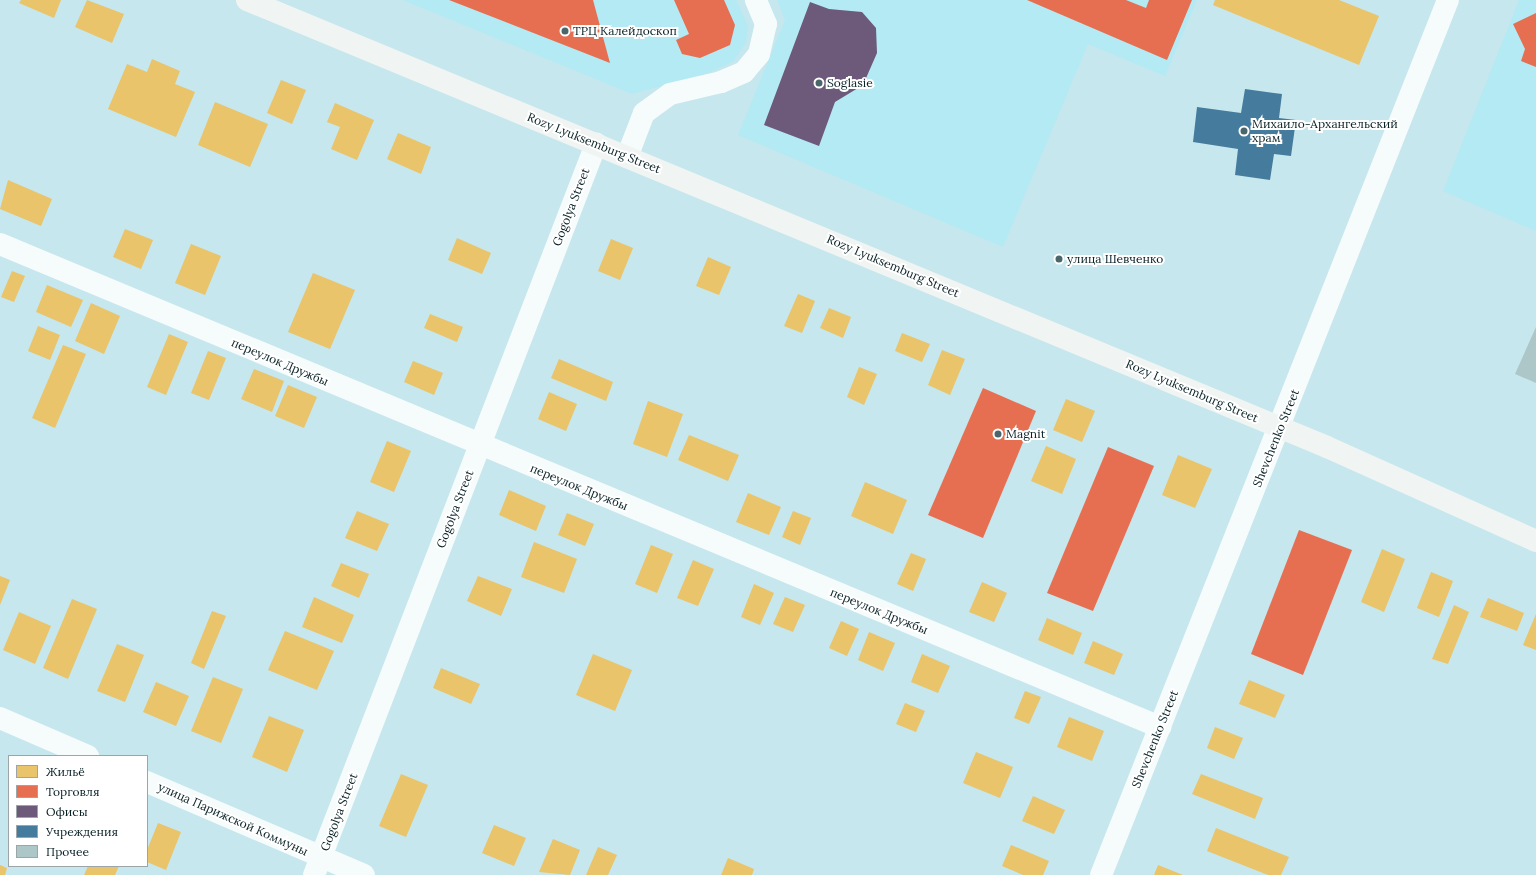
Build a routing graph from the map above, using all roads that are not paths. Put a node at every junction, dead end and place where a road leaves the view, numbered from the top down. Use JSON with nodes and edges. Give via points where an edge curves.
{"nodes":[{"id":1,"x":247,"y":0,"type":"edge"},
{"id":2,"x":756,"y":0,"type":"edge"},
{"id":3,"x":1448,"y":0,"type":"edge"},
{"id":4,"x":596,"y":144,"type":"junction"},
{"id":5,"x":627,"y":157,"type":"junction"},
{"id":6,"x":0,"y":244,"type":"edge"},
{"id":7,"x":1280,"y":428,"type":"junction"},
{"id":8,"x":479,"y":446,"type":"junction"},
{"id":9,"x":1536,"y":542,"type":"edge"},
{"id":10,"x":0,"y":718,"type":"edge"},
{"id":11,"x":1160,"y":727,"type":"junction"},
{"id":12,"x":86,"y":755,"type":"edge"},
{"id":13,"x":148,"y":782,"type":"edge"},
{"id":14,"x":318,"y":866,"type":"edge"},
{"id":15,"x":364,"y":875,"type":"edge"},
{"id":16,"x":1101,"y":875,"type":"edge"}],
"edges":[{"from":1,"to":4,"type":"main road","name":"Rozy Lyuksemburg Street"},
{"from":2,"to":5,"type":"street","via":[[766,24],[759,54],[744,72],[721,82],[670,94],[644,113]]},
{"from":3,"to":7,"type":"street","name":"Shevchenko Street"},
{"from":4,"to":5,"type":"main road","name":"Rozy Lyuksemburg Street"},
{"from":4,"to":8,"type":"street","name":"Gogolya Street"},
{"from":5,"to":7,"type":"main road","name":"Rozy Lyuksemburg Street"},
{"from":6,"to":8,"type":"street","name":"переулок Дружбы"},
{"from":7,"to":9,"type":"main road","name":"Rozy Lyuksemburg Street"},
{"from":7,"to":11,"type":"street","name":"Shevchenko Street"},
{"from":8,"to":11,"type":"street","name":"переулок Дружбы"},
{"from":8,"to":14,"type":"street","name":"Gogolya Street"},
{"from":10,"to":12,"type":"street"},
{"from":11,"to":16,"type":"street","name":"Shevchenko Street"},
{"from":13,"to":14,"type":"street","name":"улица Парижской Коммуны"},
{"from":14,"to":15,"type":"street","name":"улица Парижской Коммуны"}]}
